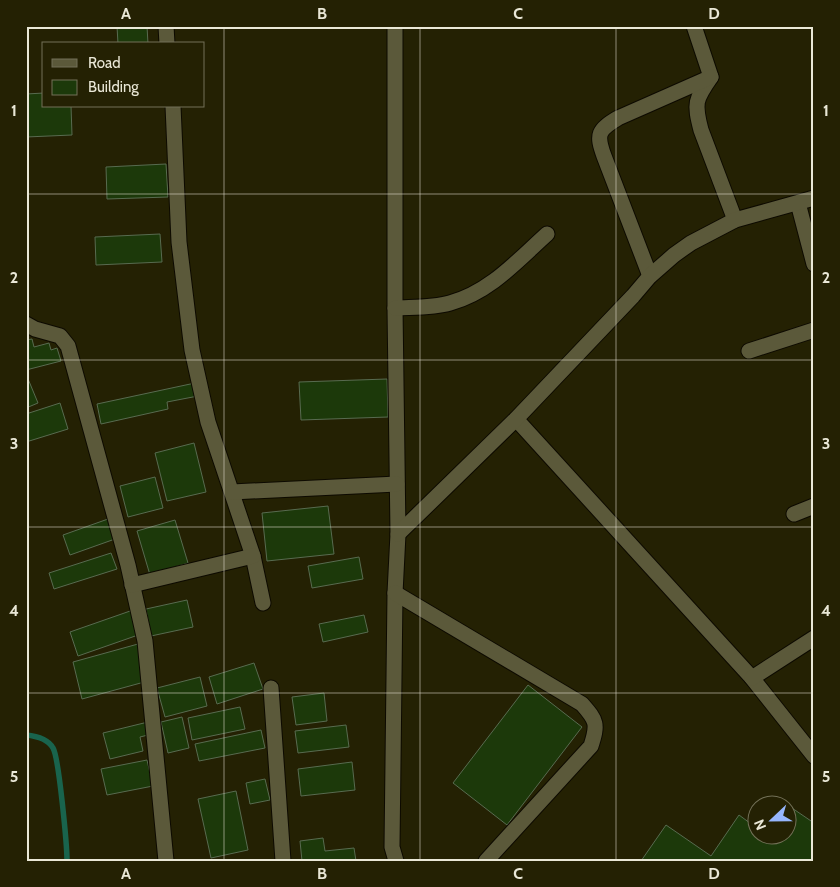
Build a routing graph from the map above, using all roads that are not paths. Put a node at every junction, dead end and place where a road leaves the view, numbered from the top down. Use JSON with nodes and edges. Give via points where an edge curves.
{"nodes":[{"id":1,"x":166,"y":26,"type":"edge"},
{"id":2,"x":395,"y":26,"type":"edge"},
{"id":3,"x":694,"y":26,"type":"edge"},
{"id":4,"x":167,"y":42,"type":"edge"},
{"id":5,"x":712,"y":77,"type":"junction"},
{"id":6,"x":173,"y":108,"type":"edge"},
{"id":7,"x":814,"y":198,"type":"edge"},
{"id":8,"x":798,"y":203,"type":"junction"},
{"id":9,"x":735,"y":220,"type":"junction"},
{"id":10,"x":547,"y":234,"type":"dead end"},
{"id":11,"x":814,"y":264,"type":"edge"},
{"id":12,"x":650,"y":276,"type":"junction"},
{"id":13,"x":395,"y":308,"type":"junction"},
{"id":14,"x":26,"y":324,"type":"edge"},
{"id":15,"x":814,"y":330,"type":"edge"},
{"id":16,"x":749,"y":351,"type":"dead end"},
{"id":17,"x":516,"y":419,"type":"junction"},
{"id":18,"x":397,"y":484,"type":"junction"},
{"id":19,"x":232,"y":492,"type":"junction"},
{"id":20,"x":814,"y":506,"type":"edge"},
{"id":21,"x":794,"y":514,"type":"dead end"},
{"id":22,"x":398,"y":534,"type":"junction"},
{"id":23,"x":253,"y":556,"type":"junction"},
{"id":24,"x":132,"y":584,"type":"junction"},
{"id":25,"x":395,"y":593,"type":"junction"},
{"id":26,"x":263,"y":603,"type":"dead end"},
{"id":27,"x":814,"y":638,"type":"edge"},
{"id":28,"x":752,"y":678,"type":"junction"},
{"id":29,"x":271,"y":688,"type":"dead end"},
{"id":30,"x":814,"y":756,"type":"edge"},
{"id":31,"x":166,"y":861,"type":"edge"},
{"id":32,"x":282,"y":861,"type":"edge"},
{"id":33,"x":396,"y":861,"type":"edge"},
{"id":34,"x":486,"y":861,"type":"edge"}],
"edges":[{"from":1,"to":4,"type":"street"},
{"from":2,"to":13,"type":"street"},
{"from":3,"to":5,"type":"street"},
{"from":5,"to":9,"type":"street","via":[[695,104],[701,130]]},
{"from":5,"to":12,"type":"street","via":[[618,118],[599,132],[599,143]]},
{"from":6,"to":19,"type":"street","via":[[179,242],[192,350],[208,422]]},
{"from":7,"to":8,"type":"street"},
{"from":8,"to":9,"type":"street"},
{"from":8,"to":11,"type":"street"},
{"from":9,"to":12,"type":"street","via":[[691,243]]},
{"from":10,"to":13,"type":"street","via":[[495,281],[473,295],[448,304]]},
{"from":12,"to":17,"type":"street"},
{"from":13,"to":18,"type":"street"},
{"from":14,"to":24,"type":"street","via":[[60,336],[68,346]]},
{"from":15,"to":16,"type":"street"},
{"from":17,"to":22,"type":"street"},
{"from":17,"to":28,"type":"street"},
{"from":18,"to":19,"type":"street"},
{"from":18,"to":22,"type":"street"},
{"from":19,"to":23,"type":"street"},
{"from":20,"to":21,"type":"street"},
{"from":22,"to":25,"type":"street"},
{"from":23,"to":24,"type":"street"},
{"from":23,"to":26,"type":"street"},
{"from":24,"to":31,"type":"street","via":[[145,641]]},
{"from":25,"to":33,"type":"street","via":[[392,846]]},
{"from":25,"to":34,"type":"street","via":[[582,704],[593,717],[596,730],[591,746]]},
{"from":27,"to":28,"type":"street"},
{"from":28,"to":30,"type":"street"},
{"from":29,"to":32,"type":"street"}]}
